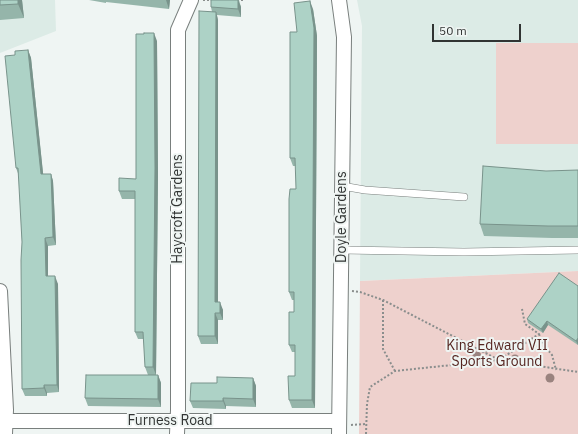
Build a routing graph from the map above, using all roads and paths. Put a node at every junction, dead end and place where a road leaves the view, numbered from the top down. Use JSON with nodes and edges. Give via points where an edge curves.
{"nodes":[{"id":1,"x":191,"y":0,"type":"edge"},
{"id":2,"x":198,"y":0,"type":"edge"},
{"id":3,"x":217,"y":0,"type":"edge"},
{"id":4,"x":231,"y":0,"type":"edge"},
{"id":5,"x":244,"y":0,"type":"edge"},
{"id":6,"x":339,"y":0,"type":"edge"},
{"id":7,"x":342,"y":186,"type":"junction"},
{"id":8,"x":464,"y":197,"type":"dead end"},
{"id":9,"x":342,"y":250,"type":"junction"},
{"id":10,"x":578,"y":250,"type":"edge"},
{"id":11,"x":342,"y":290,"type":"junction"},
{"id":12,"x":0,"y":291,"type":"edge"},
{"id":13,"x":383,"y":300,"type":"junction"},
{"id":14,"x":522,"y":309,"type":"dead end"},
{"id":15,"x":539,"y":334,"type":"junction"},
{"id":16,"x":499,"y":360,"type":"junction"},
{"id":17,"x":556,"y":370,"type":"junction"},
{"id":18,"x":395,"y":371,"type":"junction"},
{"id":19,"x":578,"y":372,"type":"edge"},
{"id":20,"x":3,"y":425,"type":"edge"},
{"id":21,"x":177,"y":427,"type":"edge"},
{"id":22,"x":339,"y":428,"type":"edge"},
{"id":23,"x":366,"y":434,"type":"edge"}],
"edges":[{"from":1,"to":21,"type":"street","name":"Haycroft Gardens","via":[[178,30]]},
{"from":2,"to":3,"type":"path"},
{"from":4,"to":5,"type":"path"},
{"from":6,"to":7,"type":"street","name":"Doyle Gardens","via":[[344,37]]},
{"from":7,"to":8,"type":"lane"},
{"from":7,"to":9,"type":"street","name":"Doyle Gardens"},
{"from":9,"to":10,"type":"lane"},
{"from":9,"to":11,"type":"street","name":"Doyle Gardens"},
{"from":11,"to":13,"type":"path","via":[[360,292]]},
{"from":11,"to":22,"type":"street","name":"Doyle Gardens"},
{"from":12,"to":20,"type":"street","via":[[6,410]]},
{"from":13,"to":16,"type":"path"},
{"from":13,"to":18,"type":"path","via":[[383,349]]},
{"from":14,"to":15,"type":"path","via":[[525,324]]},
{"from":15,"to":16,"type":"path"},
{"from":15,"to":17,"type":"path","via":[[552,355]]},
{"from":16,"to":17,"type":"path"},
{"from":16,"to":18,"type":"path"},
{"from":17,"to":19,"type":"path"},
{"from":18,"to":23,"type":"path","via":[[370,387]]},
{"from":20,"to":21,"type":"street","name":"Furness Road"},
{"from":21,"to":22,"type":"street","name":"Furness Road"}]}
